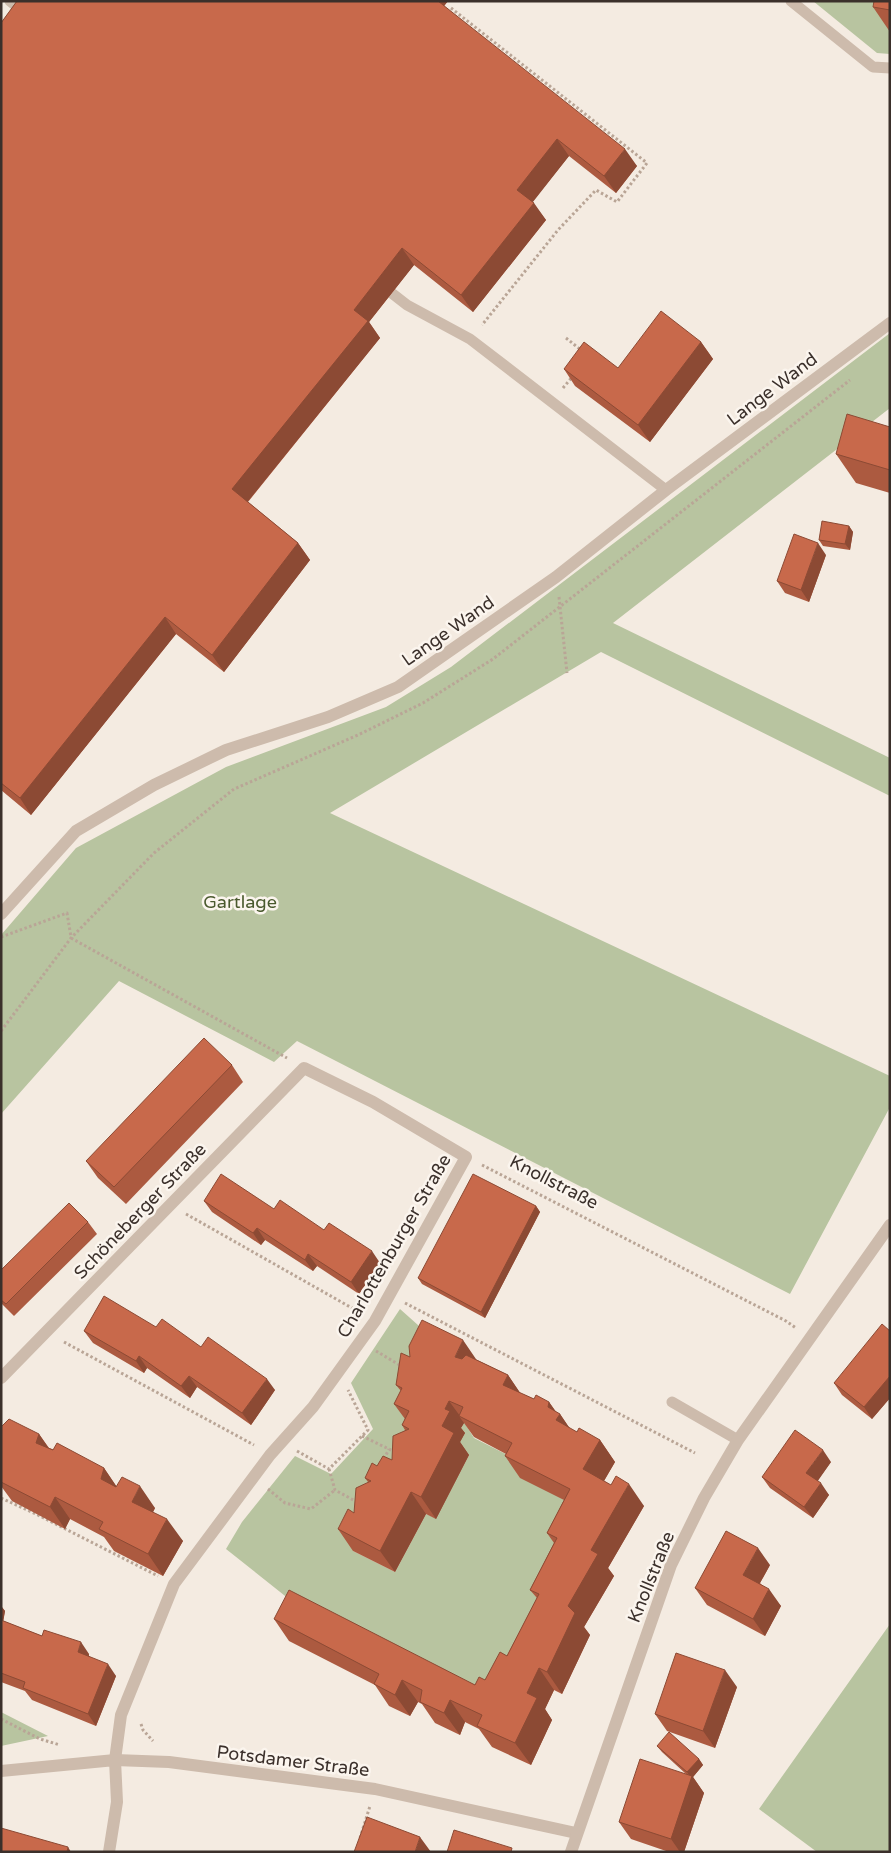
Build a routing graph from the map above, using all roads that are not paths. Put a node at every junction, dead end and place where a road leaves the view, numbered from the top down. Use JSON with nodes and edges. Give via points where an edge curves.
{"nodes":[{"id":1,"x":791,"y":1,"type":"edge"},
{"id":2,"x":15,"y":6,"type":"edge"},
{"id":3,"x":34,"y":20,"type":"edge"},
{"id":4,"x":890,"y":68,"type":"edge"},
{"id":5,"x":367,"y":274,"type":"edge"},
{"id":6,"x":890,"y":323,"type":"edge"},
{"id":7,"x":666,"y":490,"type":"junction"},
{"id":8,"x":1,"y":914,"type":"edge"},
{"id":9,"x":304,"y":1068,"type":"joint"},
{"id":10,"x":890,"y":1225,"type":"edge"},
{"id":11,"x":1,"y":1378,"type":"edge"},
{"id":12,"x":672,"y":1402,"type":"dead end"},
{"id":13,"x":738,"y":1440,"type":"junction"},
{"id":14,"x":115,"y":1760,"type":"junction"},
{"id":15,"x":1,"y":1771,"type":"edge"},
{"id":16,"x":576,"y":1834,"type":"junction"},
{"id":17,"x":109,"y":1852,"type":"edge"},
{"id":18,"x":570,"y":1852,"type":"edge"}],
"edges":[{"from":1,"to":4,"type":"lane","via":[[874,67]]},
{"from":2,"to":3,"type":"lane"},
{"from":5,"to":7,"type":"lane","via":[[407,305],[470,339]]},
{"from":6,"to":7,"type":"street","name":"Lange Wand"},
{"from":7,"to":8,"type":"street","name":"Lange Wand","via":[[556,577],[398,687],[328,717],[226,750],[154,786],[76,831]]},
{"from":9,"to":11,"type":"street","name":"Schöneberger Straße"},
{"from":9,"to":14,"type":"street","name":"Charlottenburger Straße","via":[[373,1102],[466,1157],[375,1321],[313,1407],[270,1454],[174,1584],[121,1715]]},
{"from":10,"to":13,"type":"street","name":"Knollstraße"},
{"from":12,"to":13,"type":"lane"},
{"from":13,"to":16,"type":"street","name":"Knollstraße","via":[[704,1498],[671,1565]]},
{"from":14,"to":15,"type":"street","name":"Potsdamer Straße"},
{"from":14,"to":16,"type":"street","name":"Potsdamer Straße","via":[[169,1762],[375,1789]]},
{"from":14,"to":17,"type":"street","name":"Charlottenburger Straße","via":[[117,1802]]},
{"from":16,"to":18,"type":"street","name":"Knollstraße"}]}
